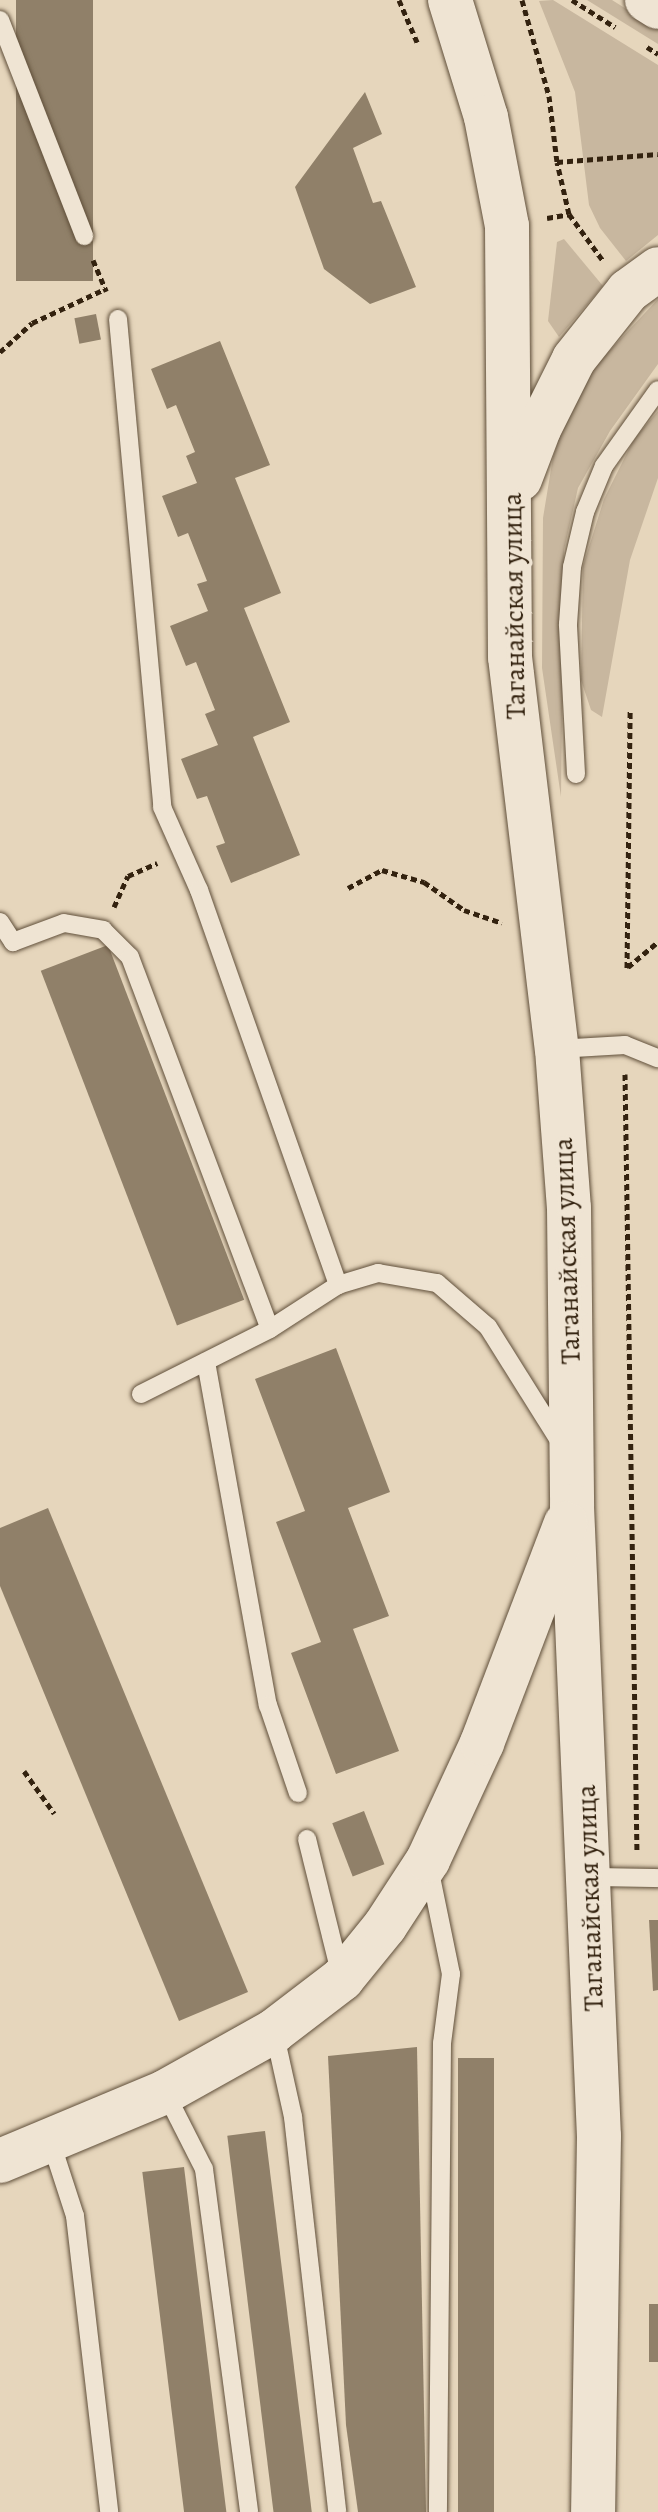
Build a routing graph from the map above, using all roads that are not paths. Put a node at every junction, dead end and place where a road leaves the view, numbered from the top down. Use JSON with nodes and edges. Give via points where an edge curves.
{"nodes":[{"id":1,"x":450,"y":0,"type":"edge"},
{"id":2,"x":647,"y":0,"type":"edge"},
{"id":3,"x":658,"y":7,"type":"edge"},
{"id":4,"x":0,"y":20,"type":"edge"},
{"id":5,"x":84,"y":236,"type":"road end"},
{"id":6,"x":643,"y":280,"type":"edge"},
{"id":7,"x":118,"y":319,"type":"road end"},
{"id":8,"x":658,"y":390,"type":"edge"},
{"id":9,"x":511,"y":504,"type":"junction"},
{"id":10,"x":576,"y":774,"type":"dead end"},
{"id":11,"x":0,"y":922,"type":"edge"},
{"id":12,"x":557,"y":1049,"type":"junction"},
{"id":13,"x":658,"y":1058,"type":"edge"},
{"id":14,"x":338,"y":1285,"type":"junction"},
{"id":15,"x":270,"y":1329,"type":"junction"},
{"id":16,"x":206,"y":1362,"type":"junction"},
{"id":17,"x":141,"y":1394,"type":"dead end"},
{"id":18,"x":572,"y":1461,"type":"junction"},
{"id":19,"x":572,"y":1506,"type":"junction"},
{"id":20,"x":298,"y":1793,"type":"dead end"},
{"id":21,"x":307,"y":1839,"type":"dead end"},
{"id":22,"x":428,"y":1860,"type":"junction"},
{"id":23,"x":591,"y":1877,"type":"junction"},
{"id":24,"x":658,"y":1878,"type":"edge"},
{"id":25,"x":342,"y":1979,"type":"junction"},
{"id":26,"x":274,"y":2031,"type":"junction"},
{"id":27,"x":165,"y":2092,"type":"junction"},
{"id":28,"x":49,"y":2137,"type":"junction"},
{"id":29,"x":0,"y":2161,"type":"edge"},
{"id":30,"x":438,"y":2511,"type":"edge"},
{"id":31,"x":109,"y":2512,"type":"edge"},
{"id":32,"x":249,"y":2512,"type":"edge"},
{"id":33,"x":337,"y":2512,"type":"edge"},
{"id":34,"x":593,"y":2512,"type":"edge"}],
"edges":[{"from":1,"to":9,"type":"main road","name":"Таганайская улица","via":[[486,117],[507,226]]},
{"from":2,"to":3,"type":"main road"},
{"from":4,"to":5,"type":"lane"},
{"from":6,"to":9,"type":"main road","via":[[574,359],[539,429]]},
{"from":7,"to":14,"type":"lane","via":[[162,807]]},
{"from":8,"to":10,"type":"lane","via":[[604,466],[585,512],[572,567],[568,624]]},
{"from":9,"to":12,"type":"main road","name":"Таганайская улица","via":[[510,657]]},
{"from":11,"to":15,"type":"lane","via":[[13,942],[64,923],[103,930],[130,957]]},
{"from":12,"to":13,"type":"lane","via":[[625,1045]]},
{"from":12,"to":18,"type":"main road","name":"Таганайская улица","via":[[569,1208]]},
{"from":14,"to":15,"type":"lane"},
{"from":14,"to":18,"type":"lane","via":[[378,1273],[437,1283],[488,1327]]},
{"from":15,"to":16,"type":"lane"},
{"from":16,"to":17,"type":"lane"},
{"from":16,"to":20,"type":"lane","via":[[268,1705]]},
{"from":18,"to":19,"type":"main road","name":"Таганайская улица"},
{"from":19,"to":22,"type":"main road","via":[[482,1743]]},
{"from":19,"to":23,"type":"main road","name":"Таганайская улица"},
{"from":21,"to":25,"type":"lane"},
{"from":22,"to":25,"type":"main road"},
{"from":22,"to":30,"type":"lane","via":[[451,1974],[442,2043]]},
{"from":23,"to":24,"type":"lane"},
{"from":23,"to":34,"type":"main road","name":"Таганайская улица","via":[[599,2136]]},
{"from":25,"to":26,"type":"main road"},
{"from":26,"to":27,"type":"main road"},
{"from":26,"to":33,"type":"lane","via":[[293,2117]]},
{"from":27,"to":28,"type":"main road","via":[[122,2113]]},
{"from":27,"to":32,"type":"lane","via":[[204,2169]]},
{"from":28,"to":29,"type":"main road"},
{"from":28,"to":31,"type":"lane","via":[[75,2216]]}]}
